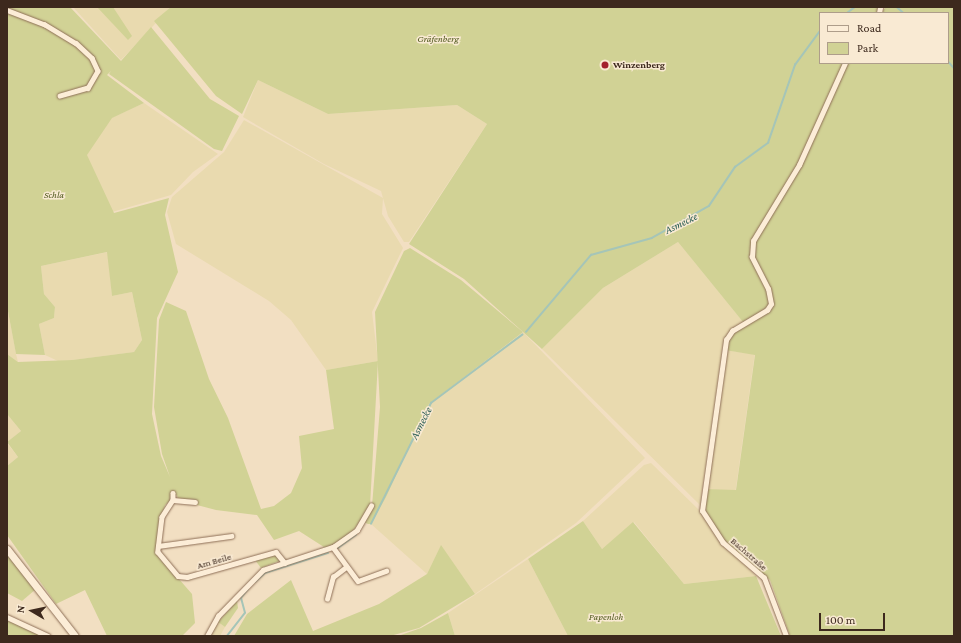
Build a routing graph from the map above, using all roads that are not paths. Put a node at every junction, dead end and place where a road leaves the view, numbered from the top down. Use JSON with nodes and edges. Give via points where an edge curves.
{"nodes":[{"id":1,"x":7,"y":10,"type":"edge"},
{"id":2,"x":845,"y":64,"type":"edge"},
{"id":3,"x":60,"y":96,"type":"dead end"},
{"id":4,"x":173,"y":493,"type":"dead end"},
{"id":5,"x":173,"y":500,"type":"junction"},
{"id":6,"x":194,"y":502,"type":"dead end"},
{"id":7,"x":371,"y":506,"type":"dead end"},
{"id":8,"x":230,"y":536,"type":"dead end"},
{"id":9,"x":158,"y":546,"type":"junction"},
{"id":10,"x":333,"y":547,"type":"junction"},
{"id":11,"x":7,"y":548,"type":"edge"},
{"id":12,"x":285,"y":563,"type":"junction"},
{"id":13,"x":345,"y":568,"type":"junction"},
{"id":14,"x":386,"y":571,"type":"dead end"},
{"id":15,"x":327,"y":599,"type":"dead end"},
{"id":16,"x":7,"y":617,"type":"edge"},
{"id":17,"x":48,"y":636,"type":"edge"},
{"id":18,"x":75,"y":636,"type":"edge"},
{"id":19,"x":207,"y":636,"type":"edge"},
{"id":20,"x":786,"y":636,"type":"edge"}],
"edges":[{"from":1,"to":3,"type":"street","via":[[44,24],[76,42],[92,58],[98,70],[88,88]]},
{"from":2,"to":20,"type":"street","name":"Bachstraße","via":[[799,165],[753,241],[752,257],[768,289],[771,304],[768,310],[732,331],[726,340],[702,511],[723,543],[764,578]]},
{"from":4,"to":5,"type":"street"},
{"from":5,"to":6,"type":"street"},
{"from":5,"to":9,"type":"street","via":[[162,517]]},
{"from":7,"to":10,"type":"street","via":[[358,530]]},
{"from":8,"to":9,"type":"street","name":"Am Beile"},
{"from":9,"to":12,"type":"street","name":"Am Beile","via":[[161,559],[182,577],[276,552]]},
{"from":10,"to":12,"type":"street"},
{"from":10,"to":13,"type":"street"},
{"from":11,"to":18,"type":"main road"},
{"from":12,"to":19,"type":"street","via":[[263,570],[251,580],[218,616]]},
{"from":13,"to":14,"type":"street","via":[[360,582]]},
{"from":13,"to":15,"type":"street","via":[[333,577]]},
{"from":16,"to":17,"type":"street"}]}
